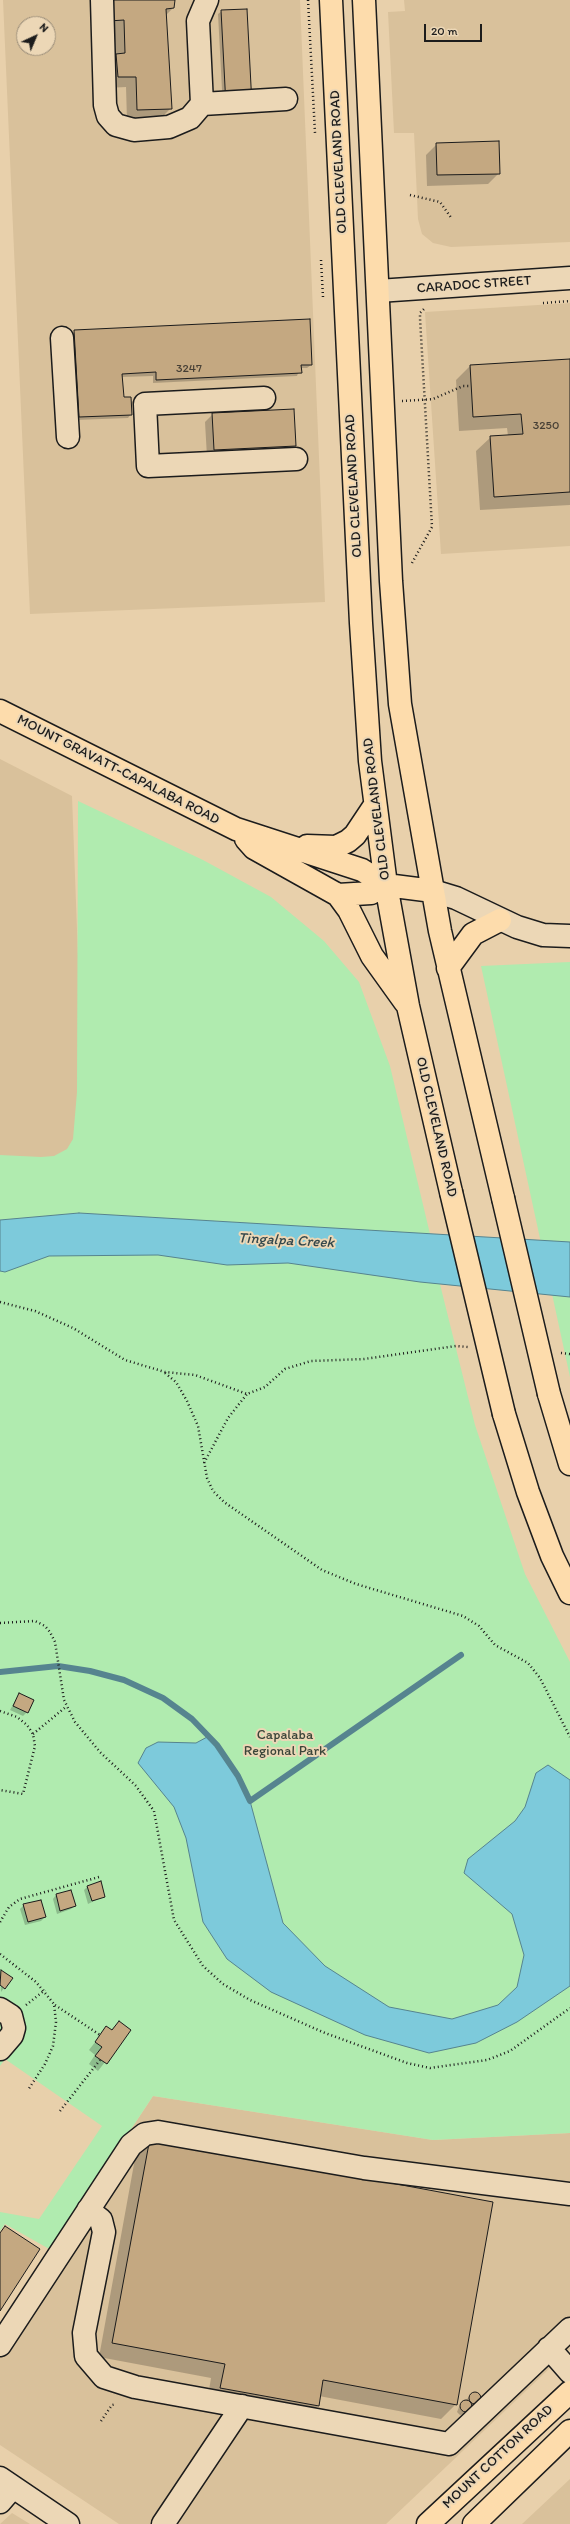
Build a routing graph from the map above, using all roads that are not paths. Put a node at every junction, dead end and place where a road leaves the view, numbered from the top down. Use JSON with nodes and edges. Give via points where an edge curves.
{"nodes":[{"id":1,"x":102,"y":0,"type":"edge"},
{"id":2,"x":207,"y":0,"type":"edge"},
{"id":3,"x":331,"y":0,"type":"edge"},
{"id":4,"x":364,"y":0,"type":"edge"},
{"id":5,"x":286,"y":99,"type":"dead end"},
{"id":6,"x":202,"y":104,"type":"junction"},
{"id":7,"x":570,"y":278,"type":"edge"},
{"id":8,"x":378,"y":291,"type":"junction"},
{"id":9,"x":62,"y":338,"type":"dead end"},
{"id":10,"x":264,"y":398,"type":"dead end"},
{"id":11,"x":68,"y":437,"type":"dead end"},
{"id":12,"x":296,"y":459,"type":"dead end"},
{"id":13,"x":0,"y":711,"type":"edge"},
{"id":14,"x":375,"y":805,"type":"junction"},
{"id":15,"x":236,"y":829,"type":"junction"},
{"id":16,"x":286,"y":846,"type":"junction"},
{"id":17,"x":386,"y":885,"type":"junction"},
{"id":18,"x":433,"y":891,"type":"junction"},
{"id":19,"x":338,"y":895,"type":"junction"},
{"id":20,"x":500,"y":920,"type":"junction"},
{"id":21,"x":570,"y":936,"type":"edge"},
{"id":22,"x":448,"y":968,"type":"junction"},
{"id":23,"x":408,"y":1006,"type":"junction"},
{"id":24,"x":570,"y":1464,"type":"edge"},
{"id":25,"x":570,"y":1594,"type":"edge"},
{"id":26,"x":0,"y":2009,"type":"edge"},
{"id":27,"x":0,"y":2049,"type":"edge"},
{"id":28,"x":565,"y":2193,"type":"edge"},
{"id":29,"x":88,"y":2210,"type":"junction"},
{"id":30,"x":570,"y":2329,"type":"edge"},
{"id":31,"x":0,"y":2345,"type":"edge"},
{"id":32,"x":548,"y":2348,"type":"junction"},
{"id":33,"x":570,"y":2372,"type":"edge"},
{"id":34,"x":570,"y":2392,"type":"edge"},
{"id":35,"x":242,"y":2406,"type":"junction"},
{"id":36,"x":570,"y":2431,"type":"edge"},
{"id":37,"x":4,"y":2489,"type":"edge"},
{"id":38,"x":68,"y":2524,"type":"edge"},
{"id":39,"x":163,"y":2524,"type":"edge"},
{"id":40,"x":428,"y":2524,"type":"edge"},
{"id":41,"x":474,"y":2524,"type":"edge"}],
"edges":[{"from":1,"to":6,"type":"street","via":[[106,105],[108,116],[116,125],[134,130],[169,127],[190,118]]},
{"from":2,"to":6,"type":"street","via":[[198,20]]},
{"from":3,"to":14,"type":"main road","name":"OLD CLEVELAND ROAD","via":[[361,631]]},
{"from":4,"to":8,"type":"main road"},
{"from":5,"to":6,"type":"street"},
{"from":7,"to":8,"type":"street","name":"CARADOC STREET"},
{"from":8,"to":18,"type":"main road","via":[[400,704]]},
{"from":9,"to":11,"type":"street"},
{"from":10,"to":12,"type":"street","via":[[145,404],[148,466]]},
{"from":13,"to":15,"type":"main road","name":"MOUNT GRAVATT-CAPALABA ROAD"},
{"from":14,"to":16,"type":"main road","via":[[356,835],[336,847]]},
{"from":14,"to":17,"type":"main road","name":"OLD CLEVELAND ROAD"},
{"from":15,"to":16,"type":"main road","name":"MOUNT GRAVATT-CAPALABA ROAD"},
{"from":15,"to":19,"type":"main road","name":"MOUNT GRAVATT-CAPALABA ROAD","via":[[254,848]]},
{"from":16,"to":17,"type":"main road","name":"MOUNT GRAVATT-CAPALABA ROAD","via":[[362,870]]},
{"from":17,"to":18,"type":"main road","name":"MOUNT GRAVATT-CAPALABA ROAD"},
{"from":17,"to":19,"type":"main road","via":[[371,893]]},
{"from":17,"to":23,"type":"main road","name":"OLD CLEVELAND ROAD"},
{"from":18,"to":20,"type":"street","via":[[456,898]]},
{"from":18,"to":22,"type":"main road"},
{"from":19,"to":23,"type":"main road","via":[[349,910],[372,956]]},
{"from":20,"to":21,"type":"street","via":[[543,935]]},
{"from":20,"to":22,"type":"main road","via":[[468,938]]},
{"from":22,"to":24,"type":"main road","bridge":true,"via":[[549,1394]]},
{"from":23,"to":25,"type":"main road","name":"OLD CLEVELAND ROAD","bridge":true,"via":[[504,1414],[528,1492],[552,1556]]},
{"from":26,"to":27,"type":"street","via":[[12,2016],[14,2028],[12,2036]]},
{"from":28,"to":29,"type":"street","via":[[364,2168],[158,2132],[145,2134],[130,2145]]},
{"from":29,"to":31,"type":"street"},
{"from":29,"to":35,"type":"street","via":[[101,2220],[104,2232],[84,2333],[86,2356],[93,2367],[104,2377],[135,2387]]},
{"from":30,"to":32,"type":"street"},
{"from":32,"to":33,"type":"street"},
{"from":32,"to":35,"type":"street","via":[[449,2444]]},
{"from":34,"to":40,"type":"main road","name":"MOUNT COTTON ROAD"},
{"from":35,"to":39,"type":"street"},
{"from":36,"to":41,"type":"main road","name":"MOUNT COTTON ROAD"},
{"from":37,"to":38,"type":"street"}]}
